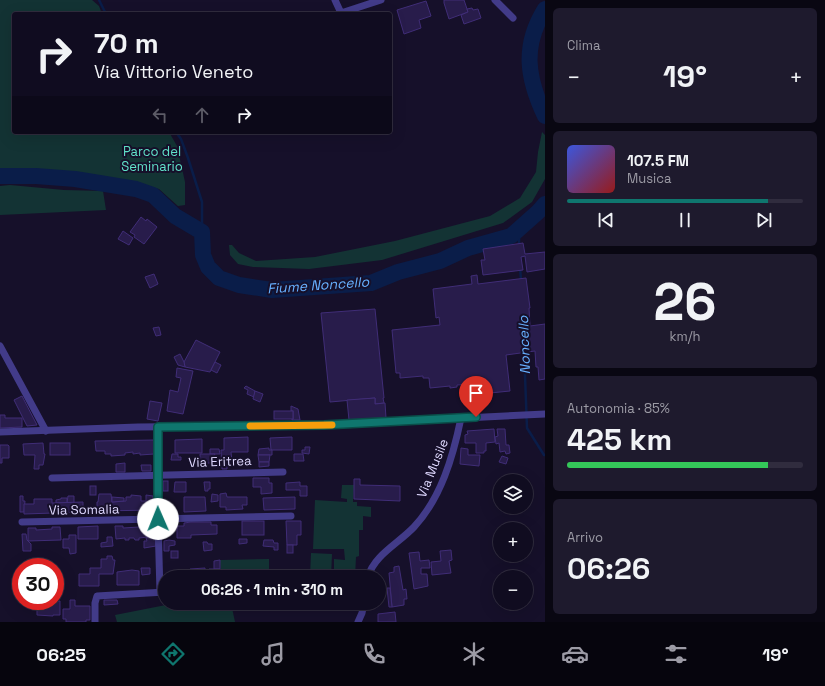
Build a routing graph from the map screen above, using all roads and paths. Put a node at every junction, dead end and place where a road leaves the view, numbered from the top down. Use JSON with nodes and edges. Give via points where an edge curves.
{"nodes":[{"id":1,"x":335,"y":0,"type":"edge"},
{"id":2,"x":381,"y":0,"type":"edge"},
{"id":3,"x":494,"y":0,"type":"edge"},
{"id":4,"x":340,"y":12,"type":"edge"},
{"id":5,"x":343,"y":12,"type":"edge"},
{"id":6,"x":513,"y":18,"type":"dead end"},
{"id":7,"x":0,"y":346,"type":"edge"},
{"id":8,"x":545,"y":414,"type":"edge"},
{"id":9,"x":462,"y":418,"type":"junction"},
{"id":10,"x":158,"y":427,"type":"junction"},
{"id":11,"x":46,"y":431,"type":"junction"},
{"id":12,"x":0,"y":432,"type":"edge"},
{"id":13,"x":283,"y":472,"type":"dead end"},
{"id":14,"x":157,"y":475,"type":"junction"},
{"id":15,"x":52,"y":478,"type":"dead end"},
{"id":16,"x":291,"y":516,"type":"dead end"},
{"id":17,"x":158,"y":519,"type":"junction"},
{"id":18,"x":22,"y":522,"type":"dead end"},
{"id":19,"x":161,"y":570,"type":"edge"},
{"id":20,"x":372,"y":570,"type":"edge"},
{"id":21,"x":158,"y":592,"type":"edge"},
{"id":22,"x":363,"y":610,"type":"edge"},
{"id":23,"x":95,"y":622,"type":"edge"},
{"id":24,"x":358,"y":622,"type":"edge"}],
"edges":[{"from":1,"to":4,"type":"street"},
{"from":2,"to":5,"type":"street"},
{"from":3,"to":6,"type":"street"},
{"from":7,"to":11,"type":"street"},
{"from":8,"to":9,"type":"street"},
{"from":9,"to":10,"type":"street","via":[[324,425]]},
{"from":9,"to":20,"type":"street","name":"Via Musile","via":[[447,469],[432,503],[413,528],[386,551]]},
{"from":10,"to":11,"type":"street"},
{"from":10,"to":14,"type":"street"},
{"from":11,"to":12,"type":"street"},
{"from":13,"to":14,"type":"street","name":"Via Eritrea"},
{"from":14,"to":15,"type":"street","name":"Via Eritrea"},
{"from":14,"to":17,"type":"street"},
{"from":16,"to":17,"type":"street","name":"Via Somalia"},
{"from":17,"to":18,"type":"street","name":"Via Somalia"},
{"from":17,"to":19,"type":"street"},
{"from":21,"to":23,"type":"street","via":[[97,596]]},
{"from":22,"to":24,"type":"street"}]}
